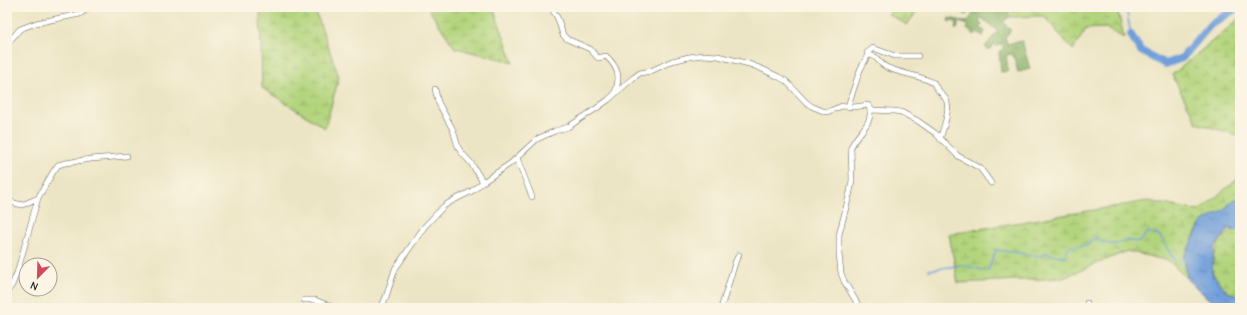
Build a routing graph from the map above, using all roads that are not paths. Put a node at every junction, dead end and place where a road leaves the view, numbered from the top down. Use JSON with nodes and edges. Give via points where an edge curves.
{"nodes":[{"id":1,"x":551,"y":7,"type":"edge"},
{"id":2,"x":87,"y":9,"type":"dead end"},
{"id":3,"x":7,"y":44,"type":"edge"},
{"id":4,"x":868,"y":55,"type":"junction"},
{"id":5,"x":918,"y":56,"type":"dead end"},
{"id":6,"x":435,"y":89,"type":"dead end"},
{"id":7,"x":614,"y":95,"type":"junction"},
{"id":8,"x":868,"y":105,"type":"junction"},
{"id":9,"x":848,"y":106,"type":"junction"},
{"id":10,"x":940,"y":139,"type":"junction"},
{"id":11,"x":127,"y":156,"type":"dead end"},
{"id":12,"x":517,"y":158,"type":"junction"},
{"id":13,"x":483,"y":182,"type":"junction"},
{"id":14,"x":991,"y":183,"type":"dead end"},
{"id":15,"x":532,"y":196,"type":"dead end"},
{"id":16,"x":38,"y":198,"type":"junction"},
{"id":17,"x":7,"y":201,"type":"edge"},
{"id":18,"x":739,"y":256,"type":"dead end"},
{"id":19,"x":7,"y":292,"type":"edge"},
{"id":20,"x":304,"y":300,"type":"dead end"},
{"id":21,"x":335,"y":308,"type":"edge"},
{"id":22,"x":381,"y":308,"type":"edge"},
{"id":23,"x":721,"y":308,"type":"edge"},
{"id":24,"x":860,"y":308,"type":"edge"}],
"edges":[{"from":1,"to":7,"type":"street","via":[[567,39],[590,49],[598,58],[606,56],[611,61],[619,78]]},
{"from":2,"to":3,"type":"street","via":[[80,14],[20,29]]},
{"from":4,"to":5,"type":"street","via":[[873,48],[896,56]]},
{"from":4,"to":9,"type":"street"},
{"from":4,"to":10,"type":"street","via":[[878,58],[883,65],[893,70],[934,83],[948,103]]},
{"from":6,"to":13,"type":"street","via":[[438,102],[453,130],[458,147]]},
{"from":7,"to":9,"type":"street","via":[[640,73],[672,61],[696,55],[710,55],[744,63],[774,74],[818,110],[826,112]]},
{"from":7,"to":12,"type":"street","via":[[568,127],[537,139]]},
{"from":8,"to":9,"type":"street"},
{"from":8,"to":10,"type":"street","via":[[872,110],[894,111],[907,115]]},
{"from":8,"to":24,"type":"street","via":[[868,123],[852,148],[850,192],[840,235],[839,253],[841,273]]},
{"from":10,"to":14,"type":"street","via":[[958,156],[980,168]]},
{"from":11,"to":16,"type":"street","via":[[58,165]]},
{"from":12,"to":13,"type":"street"},
{"from":12,"to":15,"type":"street"},
{"from":13,"to":22,"type":"street","via":[[472,192],[444,206],[433,216],[395,269]]},
{"from":16,"to":17,"type":"street","via":[[22,205]]},
{"from":16,"to":19,"type":"street","via":[[17,273]]},
{"from":18,"to":23,"type":"street"},
{"from":20,"to":21,"type":"street","via":[[315,300]]}]}
